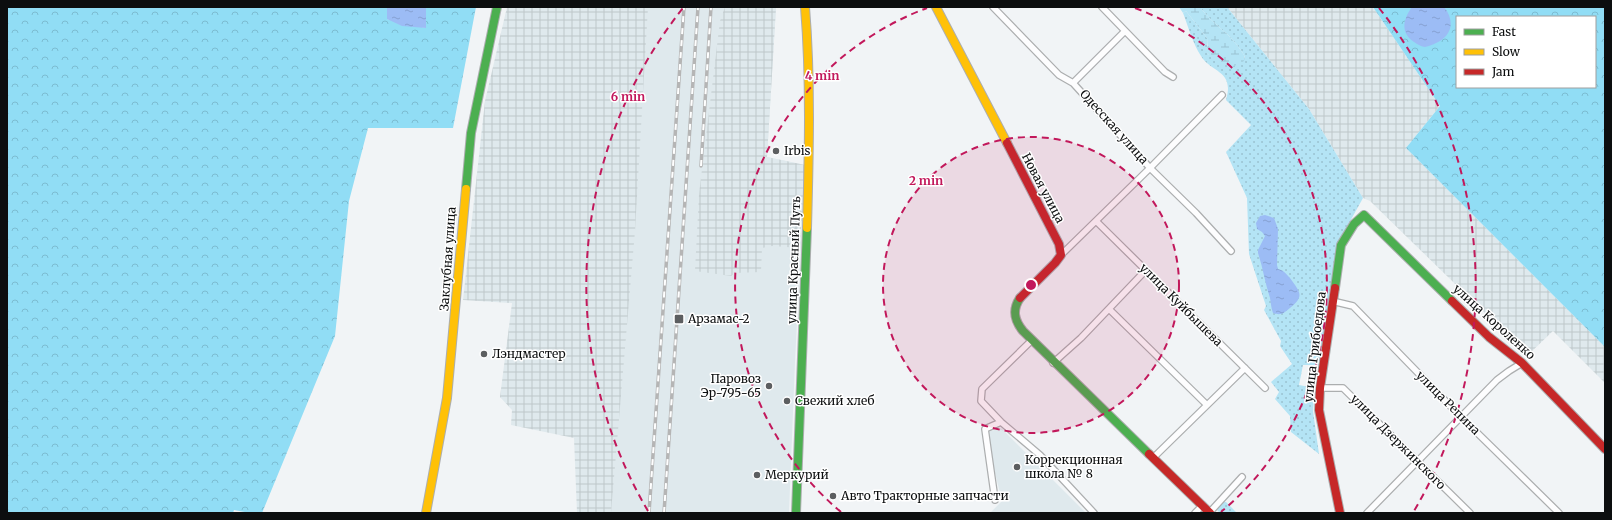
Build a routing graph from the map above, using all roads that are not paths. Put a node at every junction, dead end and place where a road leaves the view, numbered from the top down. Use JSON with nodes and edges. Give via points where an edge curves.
{"nodes":[{"id":1,"x":498,"y":7,"type":"edge"},
{"id":2,"x":805,"y":7,"type":"edge"},
{"id":3,"x":936,"y":7,"type":"edge"},
{"id":4,"x":993,"y":7,"type":"edge"},
{"id":5,"x":1102,"y":7,"type":"edge"},
{"id":6,"x":1125,"y":31,"type":"junction"},
{"id":7,"x":1173,"y":77,"type":"dead end"},
{"id":8,"x":1073,"y":83,"type":"junction"},
{"id":9,"x":1222,"y":95,"type":"dead end"},
{"id":10,"x":1150,"y":168,"type":"junction"},
{"id":11,"x":1364,"y":215,"type":"joint"},
{"id":12,"x":1096,"y":222,"type":"junction"},
{"id":13,"x":1231,"y":251,"type":"dead end"},
{"id":14,"x":1062,"y":255,"type":"junction"},
{"id":15,"x":1146,"y":270,"type":"junction"},
{"id":16,"x":1332,"y":301,"type":"junction"},
{"id":17,"x":1109,"y":309,"type":"junction"},
{"id":18,"x":1031,"y":341,"type":"junction"},
{"id":19,"x":1053,"y":363,"type":"junction"},
{"id":20,"x":1522,"y":363,"type":"junction"},
{"id":21,"x":1245,"y":368,"type":"junction"},
{"id":22,"x":1265,"y":388,"type":"dead end"},
{"id":23,"x":1320,"y":388,"type":"junction"},
{"id":24,"x":1207,"y":405,"type":"junction"},
{"id":25,"x":1461,"y":417,"type":"junction"},
{"id":26,"x":1001,"y":422,"type":"junction"},
{"id":27,"x":1605,"y":449,"type":"edge"},
{"id":28,"x":1153,"y":458,"type":"junction"},
{"id":29,"x":1417,"y":462,"type":"junction"},
{"id":30,"x":1242,"y":477,"type":"dead end"},
{"id":31,"x":995,"y":500,"type":"dead end"},
{"id":32,"x":1203,"y":505,"type":"junction"},
{"id":33,"x":426,"y":513,"type":"edge"},
{"id":34,"x":796,"y":513,"type":"edge"},
{"id":35,"x":1094,"y":513,"type":"edge"},
{"id":36,"x":1195,"y":513,"type":"edge"},
{"id":37,"x":1210,"y":513,"type":"edge"},
{"id":38,"x":1340,"y":513,"type":"edge"},
{"id":39,"x":1368,"y":513,"type":"edge"},
{"id":40,"x":1470,"y":513,"type":"edge"},
{"id":41,"x":1559,"y":513,"type":"edge"}],
"edges":[{"from":1,"to":33,"type":"main road","name":"Заклубная улица","via":[[471,132],[447,398]]},
{"from":2,"to":34,"type":"main road","name":"улица Красный Путь","via":[[809,53],[809,160]]},
{"from":3,"to":14,"type":"main road","name":"Новая улица","via":[[1059,244]]},
{"from":4,"to":8,"type":"street","name":"Одесская улица","via":[[1059,74]]},
{"from":5,"to":6,"type":"street"},
{"from":6,"to":7,"type":"street"},
{"from":6,"to":8,"type":"street"},
{"from":8,"to":10,"type":"street","name":"Одесская улица"},
{"from":9,"to":10,"type":"street"},
{"from":10,"to":12,"type":"street"},
{"from":10,"to":13,"type":"street","name":"Одесская улица"},
{"from":11,"to":16,"type":"main road","name":"улица Грибоедова","via":[[1354,224],[1341,245]]},
{"from":11,"to":20,"type":"main road","name":"улица Короленко","via":[[1489,337]]},
{"from":12,"to":14,"type":"street"},
{"from":12,"to":15,"type":"street","name":"улица Куйбышева"},
{"from":14,"to":18,"type":"main road","via":[[1017,301],[1014,311],[1016,323]]},
{"from":15,"to":17,"type":"street"},
{"from":15,"to":21,"type":"street","name":"улица Куйбышева"},
{"from":16,"to":23,"type":"main road","name":"улица Грибоедова"},
{"from":16,"to":25,"type":"street","name":"улица Репина","via":[[1352,306]]},
{"from":17,"to":19,"type":"street"},
{"from":17,"to":24,"type":"street"},
{"from":18,"to":19,"type":"main road"},
{"from":18,"to":26,"type":"street","via":[[982,389],[981,401]]},
{"from":19,"to":28,"type":"main road"},
{"from":20,"to":25,"type":"street","via":[[1497,380]]},
{"from":20,"to":27,"type":"main road","name":"улица Короленко"},
{"from":21,"to":22,"type":"street","name":"улица Куйбышева"},
{"from":21,"to":24,"type":"street"},
{"from":23,"to":29,"type":"street","name":"улица Дзержинского","via":[[1343,388]]},
{"from":23,"to":38,"type":"main road","name":"улица Грибоедова","via":[[1319,410]]},
{"from":24,"to":28,"type":"street"},
{"from":25,"to":29,"type":"street"},
{"from":25,"to":41,"type":"street","name":"улица Репина"},
{"from":26,"to":31,"type":"street","via":[[985,429]]},
{"from":26,"to":35,"type":"street","via":[[1040,455]]},
{"from":28,"to":32,"type":"main road"},
{"from":29,"to":39,"type":"street"},
{"from":29,"to":40,"type":"street","name":"улица Дзержинского"},
{"from":30,"to":37,"type":"street"},
{"from":32,"to":36,"type":"street"},
{"from":32,"to":37,"type":"main road"}]}
